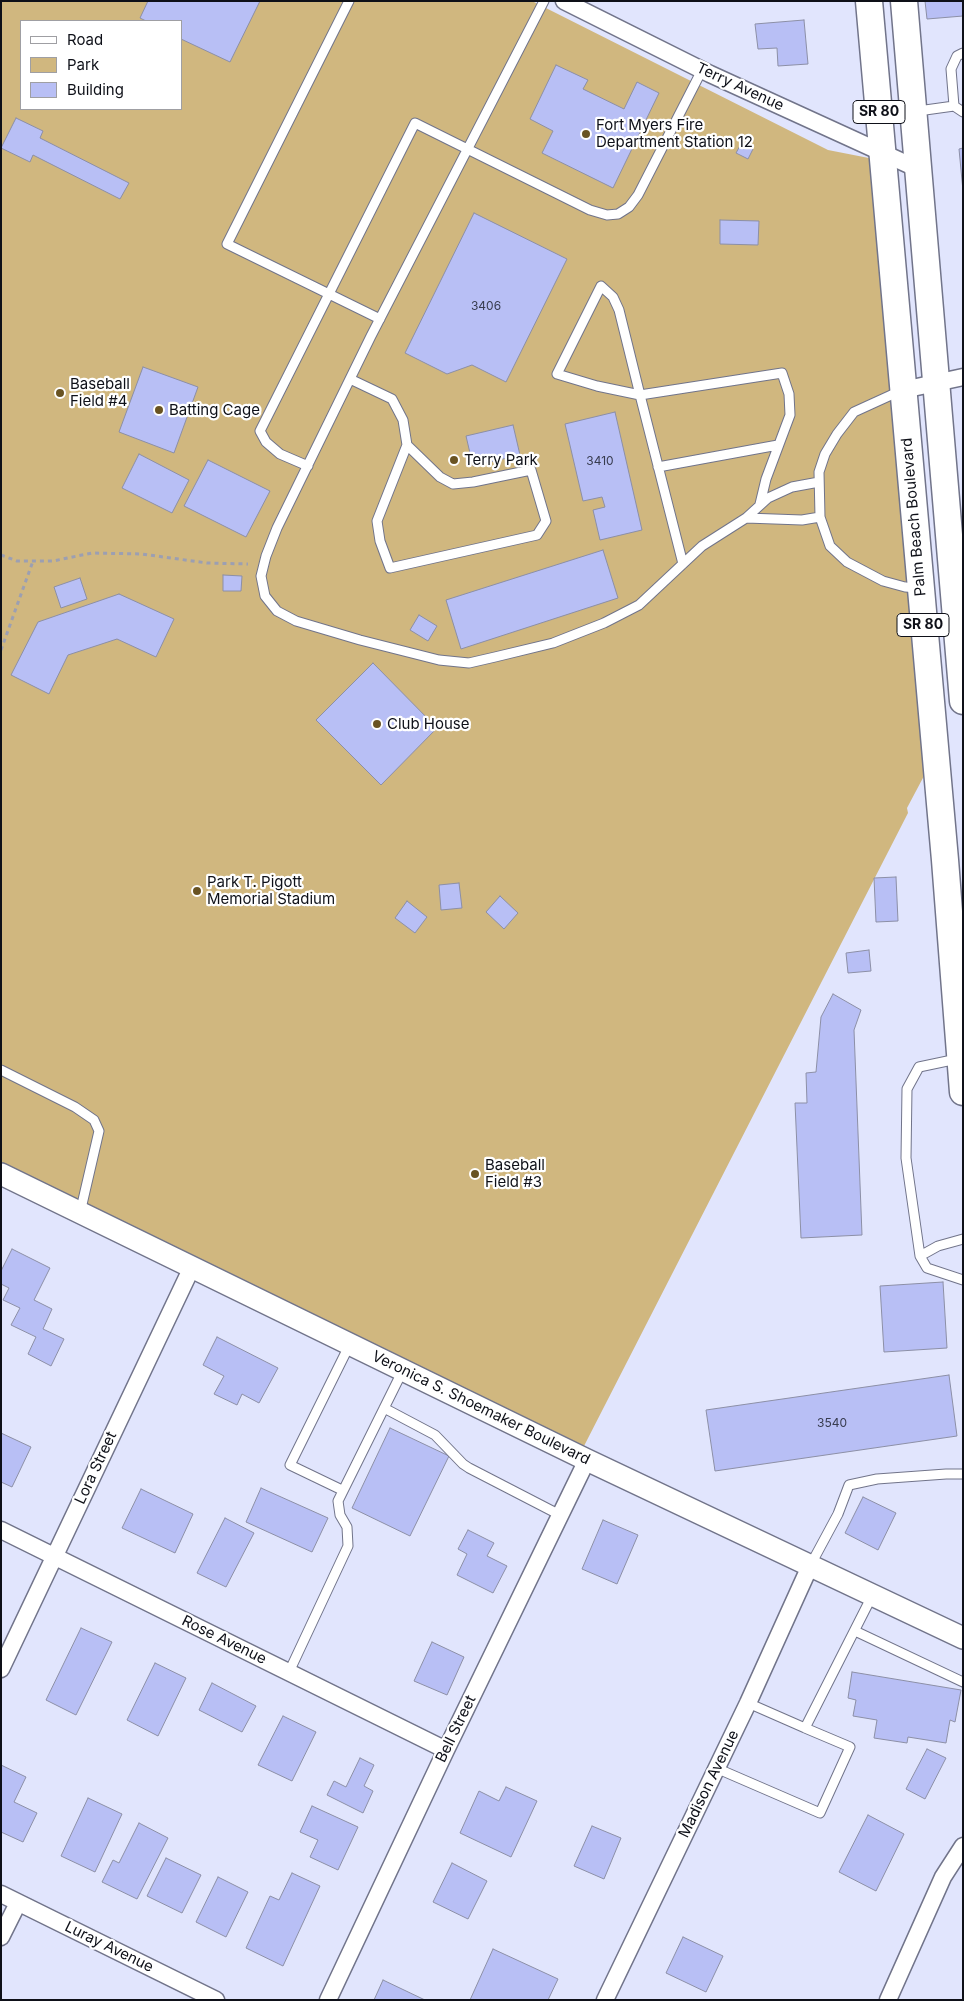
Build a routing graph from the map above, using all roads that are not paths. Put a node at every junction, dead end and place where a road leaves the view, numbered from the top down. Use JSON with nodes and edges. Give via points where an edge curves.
{"nodes":[{"id":1,"x":349,"y":1,"type":"edge"},
{"id":2,"x":544,"y":1,"type":"edge"},
{"id":3,"x":564,"y":1,"type":"edge"},
{"id":4,"x":869,"y":1,"type":"edge"},
{"id":5,"x":904,"y":1,"type":"edge"},
{"id":6,"x":963,"y":54,"type":"edge"},
{"id":7,"x":702,"y":70,"type":"junction"},
{"id":8,"x":954,"y":106,"type":"junction"},
{"id":9,"x":913,"y":112,"type":"junction"},
{"id":10,"x":963,"y":112,"type":"edge"},
{"id":11,"x":879,"y":116,"type":"junction"},
{"id":12,"x":468,"y":149,"type":"junction"},
{"id":13,"x":882,"y":152,"type":"junction"},
{"id":14,"x":918,"y":169,"type":"junction"},
{"id":15,"x":329,"y":295,"type":"junction"},
{"id":16,"x":380,"y":319,"type":"junction"},
{"id":17,"x":963,"y":376,"type":"edge"},
{"id":18,"x":350,"y":379,"type":"junction"},
{"id":19,"x":936,"y":383,"type":"junction"},
{"id":20,"x":903,"y":390,"type":"junction"},
{"id":21,"x":640,"y":395,"type":"junction"},
{"id":22,"x":407,"y":445,"type":"junction"},
{"id":23,"x":778,"y":445,"type":"junction"},
{"id":24,"x":308,"y":466,"type":"junction"},
{"id":25,"x":658,"y":466,"type":"junction"},
{"id":26,"x":819,"y":482,"type":"junction"},
{"id":27,"x":760,"y":504,"type":"junction"},
{"id":28,"x":746,"y":518,"type":"junction"},
{"id":29,"x":820,"y":518,"type":"junction"},
{"id":30,"x":683,"y":564,"type":"junction"},
{"id":31,"x":920,"y":588,"type":"junction"},
{"id":32,"x":963,"y":700,"type":"edge"},
{"id":33,"x":945,"y":860,"type":"junction"},
{"id":34,"x":963,"y":894,"type":"edge"},
{"id":35,"x":961,"y":1060,"type":"edge"},
{"id":36,"x":1,"y":1070,"type":"edge"},
{"id":37,"x":963,"y":1092,"type":"edge"},
{"id":38,"x":1,"y":1174,"type":"edge"},
{"id":39,"x":80,"y":1213,"type":"junction"},
{"id":40,"x":963,"y":1239,"type":"edge"},
{"id":41,"x":920,"y":1256,"type":"junction"},
{"id":42,"x":192,"y":1267,"type":"junction"},
{"id":43,"x":963,"y":1280,"type":"edge"},
{"id":44,"x":350,"y":1344,"type":"junction"},
{"id":45,"x":403,"y":1370,"type":"junction"},
{"id":46,"x":384,"y":1408,"type":"junction"},
{"id":47,"x":587,"y":1460,"type":"junction"},
{"id":48,"x":963,"y":1474,"type":"edge"},
{"id":49,"x":342,"y":1490,"type":"junction"},
{"id":50,"x":560,"y":1515,"type":"junction"},
{"id":51,"x":1,"y":1530,"type":"edge"},
{"id":52,"x":55,"y":1557,"type":"junction"},
{"id":53,"x":810,"y":1566,"type":"junction"},
{"id":54,"x":872,"y":1596,"type":"junction"},
{"id":55,"x":855,"y":1631,"type":"junction"},
{"id":56,"x":963,"y":1638,"type":"edge"},
{"id":57,"x":1,"y":1670,"type":"edge"},
{"id":58,"x":290,"y":1672,"type":"junction"},
{"id":59,"x":963,"y":1682,"type":"edge"},
{"id":60,"x":748,"y":1703,"type":"junction"},
{"id":61,"x":805,"y":1728,"type":"junction"},
{"id":62,"x":446,"y":1750,"type":"junction"},
{"id":63,"x":716,"y":1768,"type":"junction"},
{"id":64,"x":963,"y":1846,"type":"edge"},
{"id":65,"x":1,"y":1894,"type":"edge"},
{"id":66,"x":18,"y":1903,"type":"junction"},
{"id":67,"x":1,"y":1937,"type":"edge"},
{"id":68,"x":216,"y":2000,"type":"edge"},
{"id":69,"x":328,"y":2000,"type":"edge"},
{"id":70,"x":605,"y":2000,"type":"edge"},
{"id":71,"x":888,"y":2000,"type":"edge"}],
"edges":[{"from":1,"to":15,"type":"lane","via":[[227,244]]},
{"from":2,"to":12,"type":"lane"},
{"from":3,"to":7,"type":"street","name":"Terry Avenue"},
{"from":4,"to":11,"type":"main road","name":"Palm Beach Boulevard","number":"SR 80"},
{"from":5,"to":9,"type":"main road","number":"SR 80"},
{"from":6,"to":8,"type":"lane","via":[[957,56],[951,69]]},
{"from":7,"to":12,"type":"lane","via":[[638,195],[629,207],[618,214],[607,215],[590,210]]},
{"from":7,"to":13,"type":"street","name":"Terry Avenue"},
{"from":8,"to":9,"type":"lane"},
{"from":8,"to":10,"type":"lane"},
{"from":9,"to":11,"type":"lane"},
{"from":9,"to":14,"type":"main road","number":"SR 80"},
{"from":11,"to":13,"type":"main road","name":"Palm Beach Boulevard","number":"SR 80"},
{"from":12,"to":15,"type":"lane","via":[[415,123]]},
{"from":12,"to":16,"type":"lane"},
{"from":13,"to":14,"type":"street","name":"Terry Avenue"},
{"from":13,"to":20,"type":"main road","name":"Palm Beach Boulevard","number":"SR 80"},
{"from":14,"to":19,"type":"main road","number":"SR 80"},
{"from":15,"to":16,"type":"lane"},
{"from":15,"to":24,"type":"lane","via":[[260,431],[266,442],[280,454]]},
{"from":16,"to":18,"type":"lane"},
{"from":17,"to":19,"type":"street"},
{"from":18,"to":22,"type":"lane","via":[[392,399],[403,420]]},
{"from":18,"to":24,"type":"lane"},
{"from":19,"to":20,"type":"street"},
{"from":19,"to":32,"type":"main road","number":"SR 80"},
{"from":20,"to":26,"type":"lane","via":[[854,412],[824,454]]},
{"from":20,"to":31,"type":"main road","name":"Palm Beach Boulevard","number":"SR 80"},
{"from":21,"to":21,"type":"lane","via":[[619,310],[613,297],[601,286],[557,374]]},
{"from":21,"to":23,"type":"lane","via":[[782,373],[789,394],[790,415]]},
{"from":21,"to":25,"type":"lane"},
{"from":22,"to":22,"type":"lane","via":[[377,521],[390,568],[537,535],[546,521],[531,470],[453,484],[440,477]]},
{"from":23,"to":25,"type":"lane"},
{"from":23,"to":27,"type":"lane"},
{"from":24,"to":30,"type":"lane","via":[[277,528],[264,564],[261,576],[265,596],[277,611],[296,621],[360,640],[438,660],[469,663],[553,643],[604,623],[640,605]]},
{"from":25,"to":30,"type":"lane"},
{"from":26,"to":27,"type":"lane","via":[[792,487]]},
{"from":26,"to":29,"type":"lane"},
{"from":27,"to":28,"type":"lane"},
{"from":28,"to":29,"type":"lane"},
{"from":28,"to":30,"type":"lane","via":[[702,546]]},
{"from":29,"to":31,"type":"lane","via":[[830,546],[848,562],[883,581],[905,588]]},
{"from":31,"to":33,"type":"main road","name":"Palm Beach Boulevard","number":"SR 80"},
{"from":33,"to":34,"type":"main road"},
{"from":33,"to":35,"type":"main road","name":"Palm Beach Boulevard","number":"SR 80"},
{"from":35,"to":37,"type":"main road","name":"Palm Beach Boulevard","number":"SR 80"},
{"from":35,"to":41,"type":"lane","via":[[919,1067],[907,1089],[906,1158]]},
{"from":36,"to":39,"type":"lane","via":[[94,1120],[99,1131]]},
{"from":38,"to":39,"type":"street","name":"Veronica S. Shoemaker Boulevard"},
{"from":39,"to":42,"type":"street","name":"Veronica S. Shoemaker Boulevard"},
{"from":40,"to":41,"type":"lane","via":[[938,1246]]},
{"from":41,"to":43,"type":"lane","via":[[927,1268]]},
{"from":42,"to":44,"type":"street","name":"Veronica S. Shoemaker Boulevard"},
{"from":42,"to":52,"type":"street","name":"Lora Street"},
{"from":44,"to":45,"type":"street","name":"Veronica S. Shoemaker Boulevard"},
{"from":44,"to":49,"type":"lane","via":[[290,1465]]},
{"from":45,"to":46,"type":"lane"},
{"from":45,"to":47,"type":"street","name":"Veronica S. Shoemaker Boulevard"},
{"from":46,"to":49,"type":"lane"},
{"from":46,"to":50,"type":"lane","via":[[435,1434],[462,1464]]},
{"from":47,"to":50,"type":"street","name":"Bell Street"},
{"from":47,"to":53,"type":"street","name":"Veronica S. Shoemaker Boulevard"},
{"from":48,"to":53,"type":"lane","via":[[877,1479],[849,1485],[838,1514]]},
{"from":49,"to":58,"type":"lane","via":[[338,1508],[346,1527],[348,1546]]},
{"from":50,"to":62,"type":"street","name":"Bell Street"},
{"from":51,"to":52,"type":"street","name":"Rose Avenue"},
{"from":52,"to":57,"type":"street","name":"Lora Street"},
{"from":52,"to":58,"type":"street","name":"Rose Avenue"},
{"from":53,"to":54,"type":"street","name":"Veronica S. Shoemaker Boulevard"},
{"from":53,"to":60,"type":"street","name":"Madison Avenue"},
{"from":54,"to":55,"type":"lane"},
{"from":54,"to":56,"type":"street","name":"Veronica S. Shoemaker Boulevard"},
{"from":55,"to":59,"type":"lane"},
{"from":55,"to":61,"type":"lane"},
{"from":58,"to":62,"type":"street","name":"Rose Avenue"},
{"from":60,"to":61,"type":"lane"},
{"from":60,"to":63,"type":"street","name":"Madison Avenue"},
{"from":61,"to":63,"type":"lane","via":[[850,1747],[820,1813]]},
{"from":62,"to":69,"type":"street","name":"Bell Street"},
{"from":63,"to":70,"type":"street","name":"Madison Avenue"},
{"from":64,"to":71,"type":"street","via":[[943,1878]]},
{"from":65,"to":66,"type":"street","name":"Luray Avenue"},
{"from":66,"to":67,"type":"street"},
{"from":66,"to":68,"type":"street","name":"Luray Avenue"}]}
